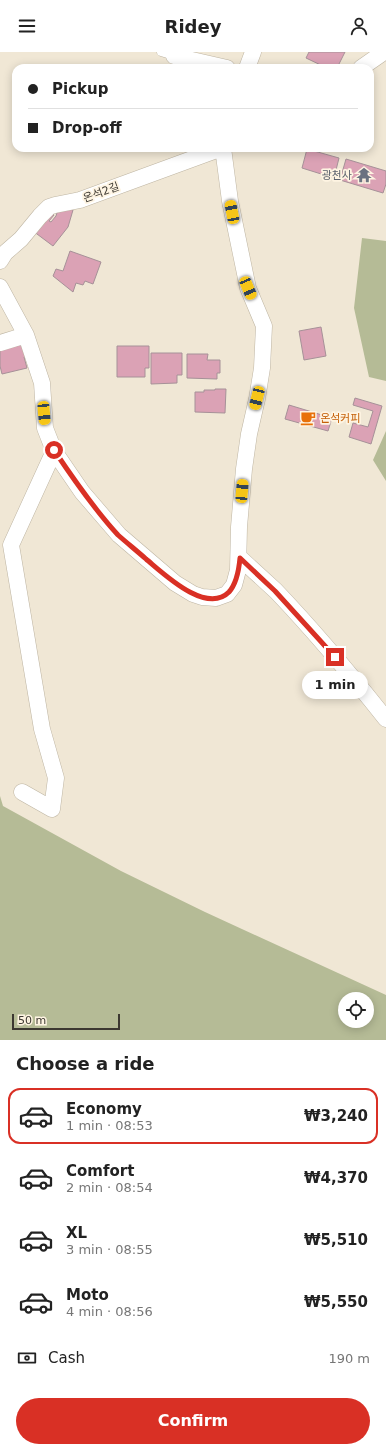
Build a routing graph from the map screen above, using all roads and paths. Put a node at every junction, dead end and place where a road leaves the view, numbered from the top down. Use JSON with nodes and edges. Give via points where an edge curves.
{"nodes":[{"id":1,"x":253,"y":52,"type":"edge"},
{"id":2,"x":384,"y":52,"type":"edge"},
{"id":3,"x":167,"y":54,"type":"edge"},
{"id":4,"x":210,"y":64,"type":"edge"},
{"id":5,"x":248,"y":64,"type":"edge"},
{"id":6,"x":368,"y":64,"type":"edge"},
{"id":7,"x":211,"y":152,"type":"edge"},
{"id":8,"x":223,"y":152,"type":"edge"},
{"id":9,"x":0,"y":261,"type":"edge"},
{"id":10,"x":0,"y":288,"type":"edge"},
{"id":11,"x":26,"y":334,"type":"junction"},
{"id":12,"x":0,"y":343,"type":"edge"},
{"id":13,"x":54,"y":450,"type":"junction"},
{"id":14,"x":240,"y":558,"type":"junction"},
{"id":15,"x":386,"y":719,"type":"edge"},
{"id":16,"x":22,"y":792,"type":"dead end"}],
"edges":[{"from":1,"to":5,"type":"street"},
{"from":2,"to":6,"type":"street"},
{"from":3,"to":4,"type":"street"},
{"from":7,"to":9,"type":"street","name":"온석2길","via":[[80,200],[49,207]]},
{"from":8,"to":14,"type":"street","via":[[248,288],[264,326],[262,368],[244,470],[239,527]]},
{"from":10,"to":11,"type":"street"},
{"from":11,"to":12,"type":"street"},
{"from":11,"to":13,"type":"street","via":[[42,383],[45,428]]},
{"from":13,"to":14,"type":"street","via":[[82,492],[119,535],[187,591],[211,598],[224,596],[235,583]]},
{"from":13,"to":16,"type":"street","via":[[10,544],[42,729],[56,778],[52,809]]},
{"from":14,"to":15,"type":"street","via":[[310,628]]}]}
